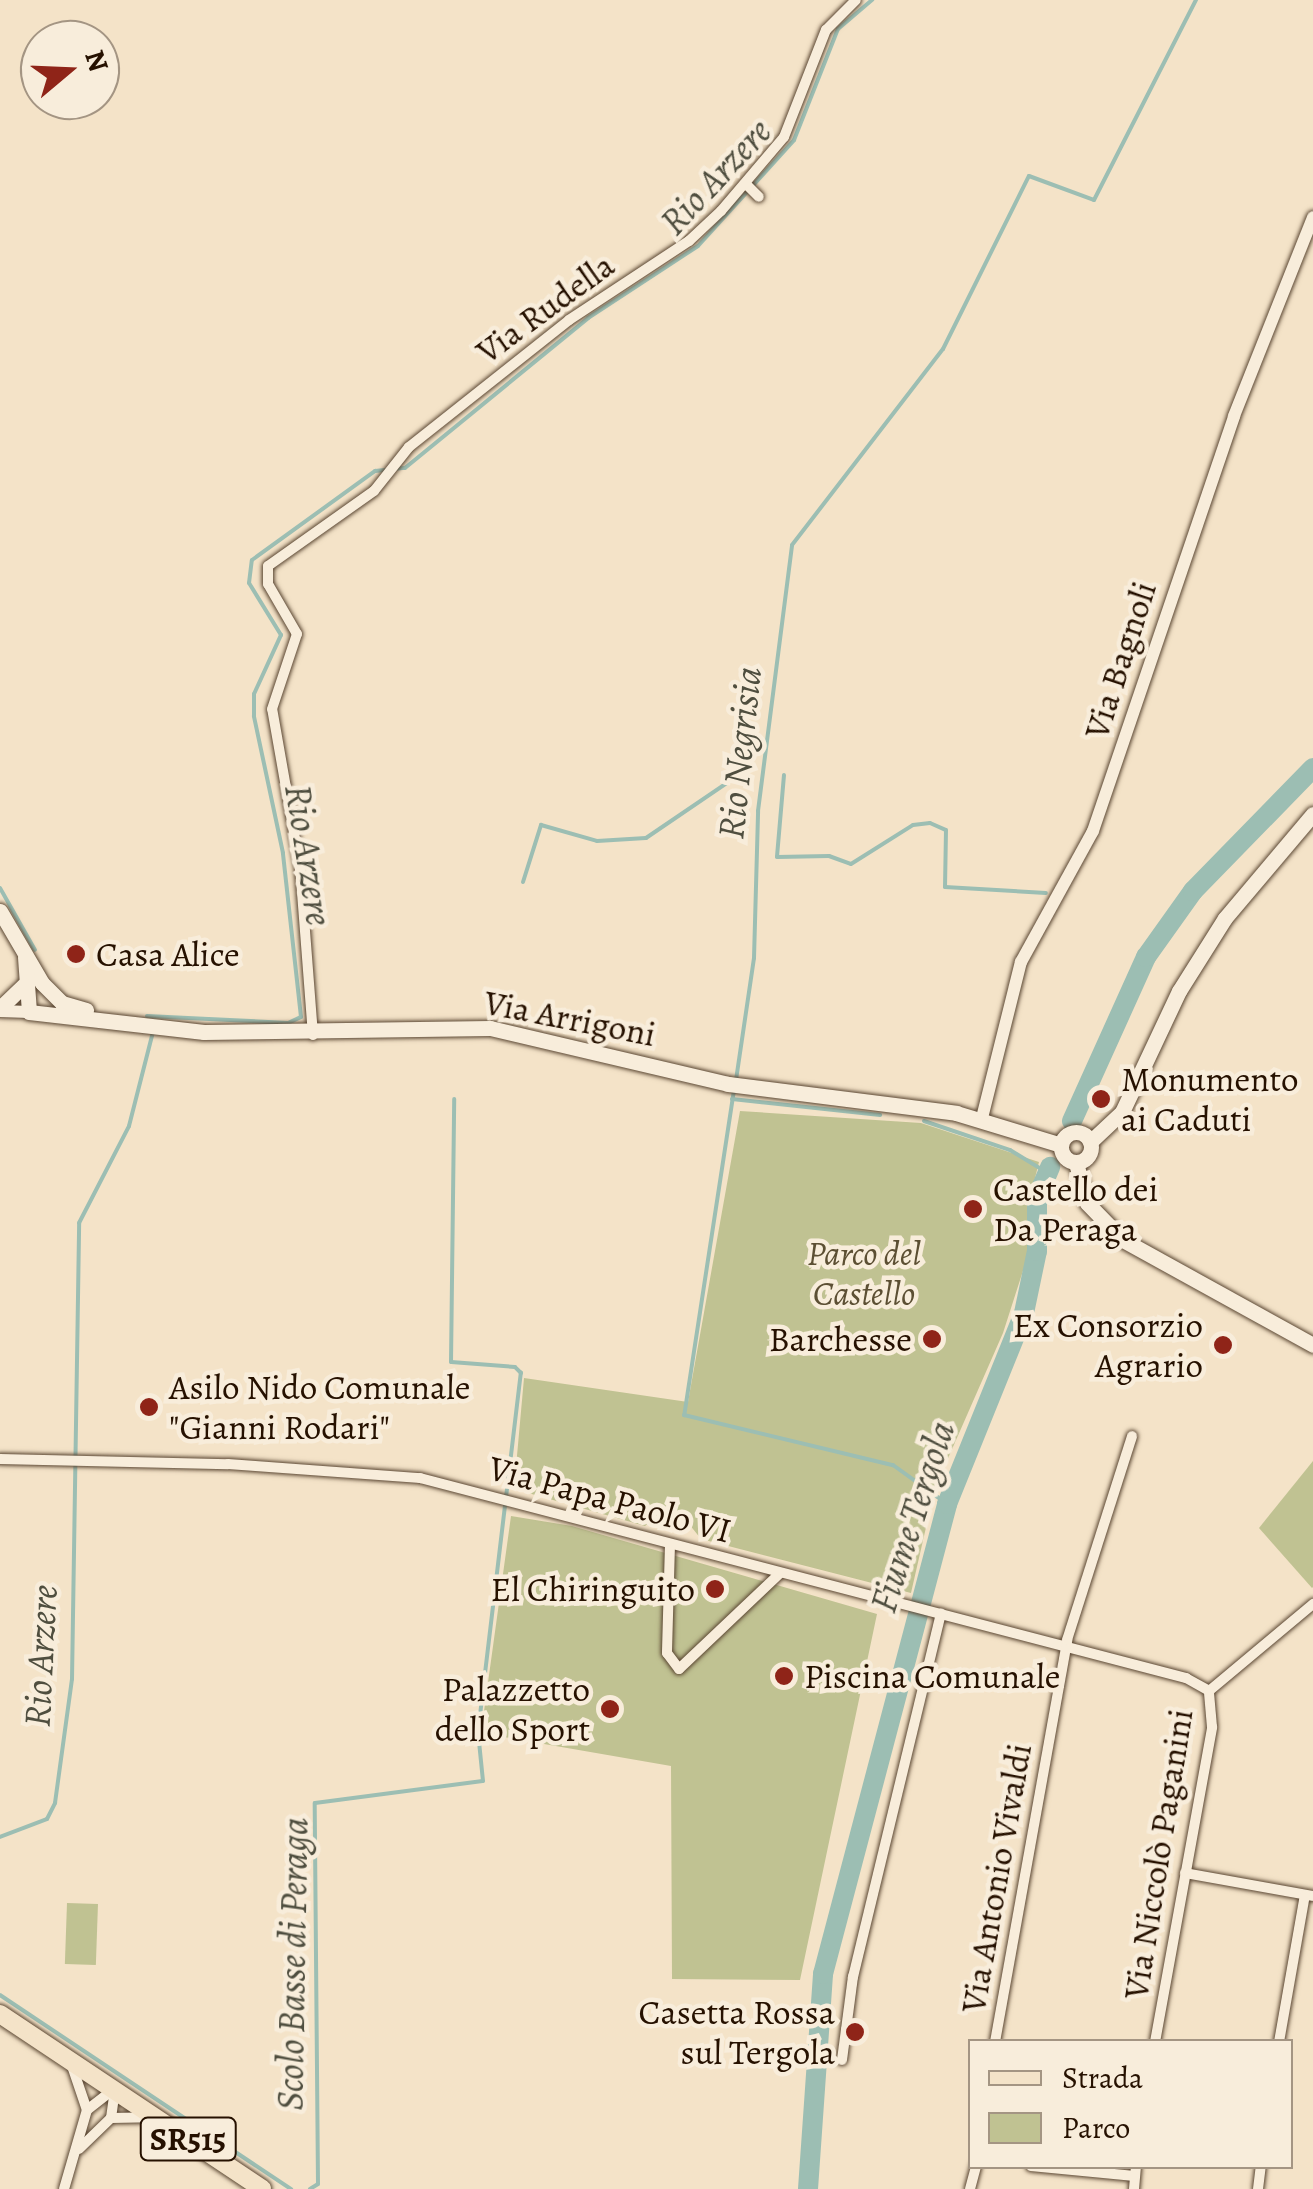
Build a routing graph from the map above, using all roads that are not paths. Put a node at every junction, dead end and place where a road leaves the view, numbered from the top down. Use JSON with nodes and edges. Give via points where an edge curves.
{"nodes":[{"id":1,"x":856,"y":0,"type":"edge"},
{"id":2,"x":748,"y":186,"type":"junction"},
{"id":3,"x":760,"y":197,"type":"dead end"},
{"id":4,"x":1313,"y":217,"type":"edge"},
{"id":5,"x":1313,"y":814,"type":"edge"},
{"id":6,"x":0,"y":910,"type":"edge"},
{"id":7,"x":32,"y":981,"type":"junction"},
{"id":8,"x":0,"y":1009,"type":"edge"},
{"id":9,"x":29,"y":1012,"type":"junction"},
{"id":10,"x":122,"y":1024,"type":"junction"},
{"id":11,"x":313,"y":1035,"type":"junction"},
{"id":12,"x":982,"y":1118,"type":"junction"},
{"id":13,"x":1090,"y":1142,"type":"junction"},
{"id":14,"x":1061,"y":1146,"type":"junction"},
{"id":15,"x":1076,"y":1163,"type":"junction"},
{"id":16,"x":1313,"y":1346,"type":"edge"},
{"id":17,"x":1132,"y":1436,"type":"dead end"},
{"id":18,"x":0,"y":1459,"type":"edge"},
{"id":19,"x":670,"y":1544,"type":"junction"},
{"id":20,"x":780,"y":1573,"type":"junction"},
{"id":21,"x":1313,"y":1604,"type":"edge"},
{"id":22,"x":936,"y":1612,"type":"junction"},
{"id":23,"x":1066,"y":1646,"type":"junction"},
{"id":24,"x":1209,"y":1691,"type":"junction"},
{"id":25,"x":1185,"y":1873,"type":"junction"},
{"id":26,"x":1309,"y":1895,"type":"edge"},
{"id":27,"x":0,"y":2014,"type":"edge"},
{"id":28,"x":996,"y":2039,"type":"edge"},
{"id":29,"x":1156,"y":2039,"type":"edge"},
{"id":30,"x":1280,"y":2039,"type":"edge"},
{"id":31,"x":70,"y":2060,"type":"junction"},
{"id":32,"x":842,"y":2060,"type":"dead end"},
{"id":33,"x":115,"y":2088,"type":"junction"},
{"id":34,"x":87,"y":2110,"type":"junction"},
{"id":35,"x":111,"y":2118,"type":"junction"},
{"id":36,"x":158,"y":2118,"type":"junction"},
{"id":37,"x":79,"y":2149,"type":"junction"},
{"id":38,"x":1094,"y":2169,"type":"edge"},
{"id":39,"x":1136,"y":2171,"type":"edge"},
{"id":40,"x":64,"y":2189,"type":"edge"},
{"id":41,"x":262,"y":2189,"type":"edge"},
{"id":42,"x":1134,"y":2189,"type":"edge"}],
"edges":[{"from":1,"to":2,"type":"street","name":"Via Rudella","via":[[826,30],[791,125]]},
{"from":2,"to":3,"type":"street"},
{"from":2,"to":11,"type":"street","name":"Via Rudella","via":[[690,241],[569,320],[268,566],[268,584],[297,634],[274,692],[272,718],[300,867]]},
{"from":4,"to":12,"type":"street","name":"Via Bagnoli","via":[[1234,416],[1093,830],[1020,962]]},
{"from":5,"to":13,"type":"main road","via":[[1224,918],[1179,990],[1122,1112]]},
{"from":6,"to":7,"type":"main road"},
{"from":7,"to":8,"type":"main road"},
{"from":7,"to":9,"type":"main road"},
{"from":7,"to":10,"type":"main road","via":[[62,1003]]},
{"from":8,"to":9,"type":"street","name":"Via Arrigoni"},
{"from":9,"to":10,"type":"main road","name":"Via Arrigoni"},
{"from":10,"to":11,"type":"main road","name":"Via Arrigoni"},
{"from":11,"to":12,"type":"main road","name":"Via Arrigoni","via":[[490,1028],[736,1086]]},
{"from":12,"to":14,"type":"main road","name":"Via Arrigoni"},
{"from":13,"to":14,"type":"main road","via":[[1075,1132]]},
{"from":13,"to":15,"type":"main road","via":[[1089,1156]]},
{"from":14,"to":15,"type":"main road"},
{"from":15,"to":16,"type":"main road","via":[[1087,1203],[1123,1240]]},
{"from":17,"to":23,"type":"street","name":"Via Antonio Vivaldi"},
{"from":18,"to":19,"type":"street","name":"Via Papa Paolo VI","via":[[374,1474],[508,1500]]},
{"from":19,"to":20,"type":"street","name":"Via Papa Paolo VI"},
{"from":19,"to":20,"type":"street","via":[[666,1653],[679,1668]]},
{"from":20,"to":22,"type":"street","name":"Via Papa Paolo VI"},
{"from":21,"to":24,"type":"street","name":"Via Niccolò Paganini"},
{"from":22,"to":23,"type":"street","name":"Via Papa Paolo VI"},
{"from":22,"to":32,"type":"street","via":[[852,1978]]},
{"from":23,"to":24,"type":"street","name":"Via Papa Paolo VI","via":[[1196,1680]]},
{"from":23,"to":28,"type":"street","name":"Via Antonio Vivaldi"},
{"from":24,"to":25,"type":"street","name":"Via Niccolò Paganini","via":[[1213,1716]]},
{"from":25,"to":26,"type":"street"},
{"from":25,"to":29,"type":"street","name":"Via Niccolò Paganini"},
{"from":26,"to":30,"type":"street"},
{"from":27,"to":31,"type":"main road","number":"SR515"},
{"from":31,"to":33,"type":"main road","number":"SR515"},
{"from":31,"to":34,"type":"street"},
{"from":33,"to":34,"type":"street"},
{"from":33,"to":35,"type":"street"},
{"from":33,"to":36,"type":"main road","number":"SR515"},
{"from":34,"to":37,"type":"street"},
{"from":35,"to":36,"type":"street"},
{"from":35,"to":37,"type":"street"},
{"from":36,"to":41,"type":"main road","number":"SR515"},
{"from":37,"to":40,"type":"street"},
{"from":38,"to":39,"type":"street"},
{"from":39,"to":42,"type":"street"}]}
